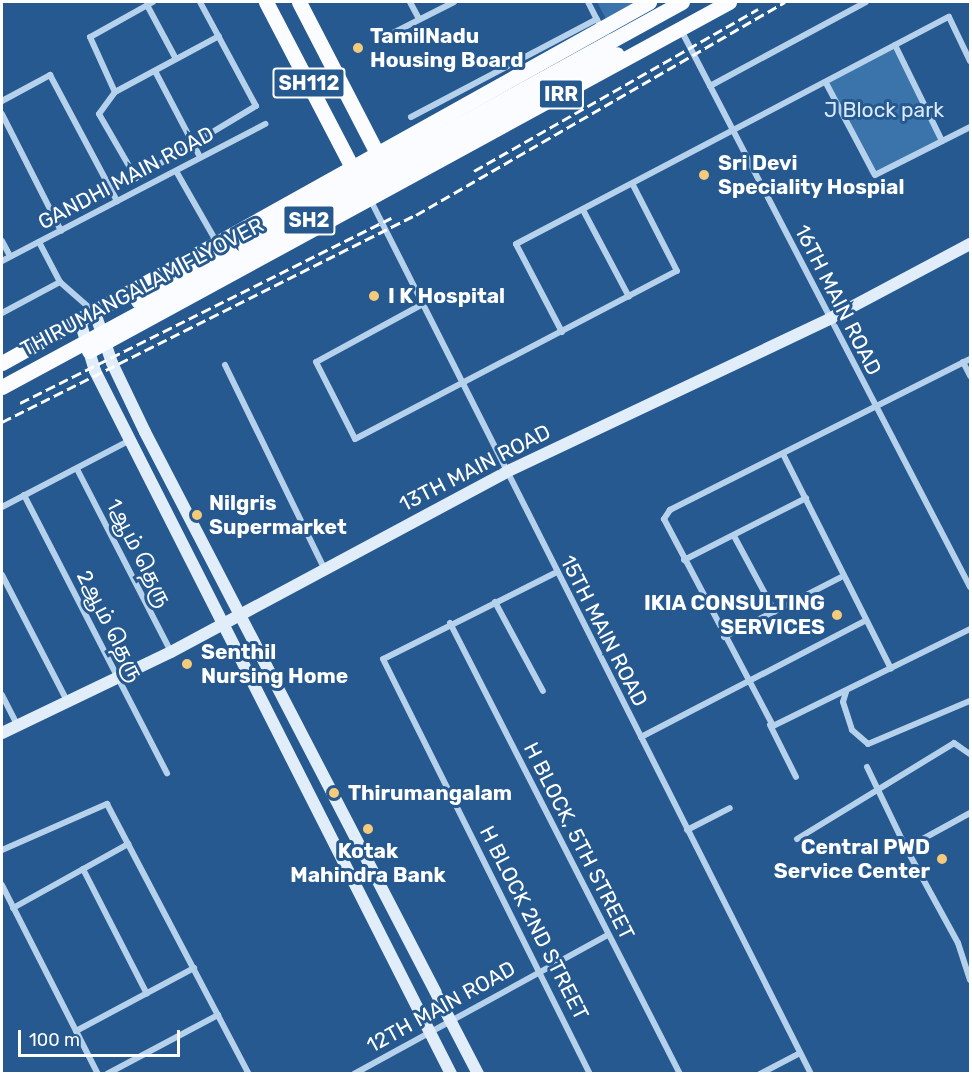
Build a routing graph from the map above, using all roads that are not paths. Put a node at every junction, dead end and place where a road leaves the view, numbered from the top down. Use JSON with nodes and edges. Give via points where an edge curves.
{"nodes":[{"id":1,"x":201,"y":2,"type":"edge"},
{"id":2,"x":266,"y":2,"type":"edge"},
{"id":3,"x":299,"y":2,"type":"edge"},
{"id":4,"x":410,"y":2,"type":"edge"},
{"id":5,"x":453,"y":2,"type":"edge"},
{"id":6,"x":588,"y":2,"type":"edge"},
{"id":7,"x":649,"y":2,"type":"edge"},
{"id":8,"x":682,"y":2,"type":"edge"},
{"id":9,"x":714,"y":2,"type":"edge"},
{"id":10,"x":729,"y":2,"type":"edge"},
{"id":11,"x":866,"y":2,"type":"edge"},
{"id":12,"x":150,"y":3,"type":"edge"},
{"id":13,"x":419,"y":20,"type":"junction"},
{"id":14,"x":680,"y":27,"type":"junction"},
{"id":15,"x":389,"y":35,"type":"dead end"},
{"id":16,"x":606,"y":35,"type":"junction"},
{"id":17,"x":219,"y":36,"type":"junction"},
{"id":18,"x":895,"y":45,"type":"junction"},
{"id":19,"x":176,"y":59,"type":"junction"},
{"id":20,"x":970,"y":60,"type":"edge"},
{"id":21,"x":155,"y":71,"type":"junction"},
{"id":22,"x":826,"y":83,"type":"junction"},
{"id":23,"x":710,"y":86,"type":"junction"},
{"id":24,"x":115,"y":92,"type":"junction"},
{"id":25,"x":2,"y":100,"type":"edge"},
{"id":26,"x":451,"y":113,"type":"junction"},
{"id":27,"x":2,"y":114,"type":"edge"},
{"id":28,"x":411,"y":117,"type":"dead end"},
{"id":29,"x":265,"y":124,"type":"dead end"},
{"id":30,"x":970,"y":127,"type":"edge"},
{"id":31,"x":733,"y":132,"type":"junction"},
{"id":32,"x":942,"y":141,"type":"junction"},
{"id":33,"x":194,"y":144,"type":"junction"},
{"id":34,"x":468,"y":147,"type":"junction"},
{"id":35,"x":376,"y":152,"type":"junction"},
{"id":36,"x":200,"y":157,"type":"junction"},
{"id":37,"x":351,"y":165,"type":"junction"},
{"id":38,"x":176,"y":171,"type":"junction"},
{"id":39,"x":633,"y":185,"type":"junction"},
{"id":40,"x":394,"y":188,"type":"junction"},
{"id":41,"x":117,"y":201,"type":"junction"},
{"id":42,"x":371,"y":201,"type":"junction"},
{"id":43,"x":583,"y":210,"type":"junction"},
{"id":44,"x":61,"y":231,"type":"junction"},
{"id":45,"x":2,"y":241,"type":"edge"},
{"id":46,"x":39,"y":242,"type":"junction"},
{"id":47,"x":217,"y":244,"type":"junction"},
{"id":48,"x":970,"y":244,"type":"edge"},
{"id":49,"x":10,"y":256,"type":"junction"},
{"id":50,"x":2,"y":261,"type":"edge"},
{"id":51,"x":60,"y":282,"type":"junction"},
{"id":52,"x":629,"y":297,"type":"junction"},
{"id":53,"x":75,"y":298,"type":"junction"},
{"id":54,"x":421,"y":305,"type":"junction"},
{"id":55,"x":2,"y":313,"type":"edge"},
{"id":56,"x":95,"y":313,"type":"junction"},
{"id":57,"x":829,"y":319,"type":"junction"},
{"id":58,"x":81,"y":321,"type":"junction"},
{"id":59,"x":562,"y":332,"type":"junction"},
{"id":60,"x":105,"y":342,"type":"junction"},
{"id":61,"x":89,"y":351,"type":"junction"},
{"id":62,"x":970,"y":359,"type":"edge"},
{"id":63,"x":963,"y":362,"type":"junction"},
{"id":64,"x":2,"y":363,"type":"edge"},
{"id":65,"x":225,"y":365,"type":"dead end"},
{"id":66,"x":2,"y":376,"type":"edge"},
{"id":67,"x":970,"y":376,"type":"edge"},
{"id":68,"x":461,"y":384,"type":"junction"},
{"id":69,"x":2,"y":387,"type":"edge"},
{"id":70,"x":875,"y":407,"type":"junction"},
{"id":71,"x":130,"y":440,"type":"junction"},
{"id":72,"x":784,"y":456,"type":"junction"},
{"id":73,"x":77,"y":469,"type":"junction"},
{"id":74,"x":506,"y":472,"type":"junction"},
{"id":75,"x":24,"y":495,"type":"junction"},
{"id":76,"x":806,"y":498,"type":"junction"},
{"id":77,"x":2,"y":507,"type":"edge"},
{"id":78,"x":734,"y":536,"type":"junction"},
{"id":79,"x":684,"y":560,"type":"junction"},
{"id":80,"x":324,"y":568,"type":"junction"},
{"id":81,"x":555,"y":573,"type":"junction"},
{"id":82,"x":2,"y":575,"type":"edge"},
{"id":83,"x":842,"y":577,"type":"junction"},
{"id":84,"x":970,"y":587,"type":"edge"},
{"id":85,"x":495,"y":602,"type":"junction"},
{"id":86,"x":775,"y":612,"type":"junction"},
{"id":87,"x":237,"y":614,"type":"junction"},
{"id":88,"x":223,"y":620,"type":"junction"},
{"id":89,"x":863,"y":622,"type":"junction"},
{"id":90,"x":450,"y":623,"type":"junction"},
{"id":91,"x":970,"y":629,"type":"edge"},
{"id":92,"x":724,"y":637,"type":"junction"},
{"id":93,"x":171,"y":652,"type":"junction"},
{"id":94,"x":891,"y":669,"type":"junction"},
{"id":95,"x":118,"y":678,"type":"junction"},
{"id":96,"x":747,"y":681,"type":"junction"},
{"id":97,"x":543,"y":691,"type":"dead end"},
{"id":98,"x":846,"y":692,"type":"junction"},
{"id":99,"x":2,"y":695,"type":"edge"},
{"id":100,"x":67,"y":701,"type":"junction"},
{"id":101,"x":970,"y":701,"type":"edge"},
{"id":102,"x":769,"y":724,"type":"junction"},
{"id":103,"x":18,"y":726,"type":"junction"},
{"id":104,"x":2,"y":733,"type":"edge"},
{"id":105,"x":641,"y":737,"type":"junction"},
{"id":106,"x":970,"y":754,"type":"edge"},
{"id":107,"x":867,"y":767,"type":"dead end"},
{"id":108,"x":167,"y":772,"type":"dead end"},
{"id":109,"x":796,"y":777,"type":"dead end"},
{"id":110,"x":880,"y":789,"type":"junction"},
{"id":111,"x":730,"y":808,"type":"dead end"},
{"id":112,"x":970,"y":813,"type":"edge"},
{"id":113,"x":687,"y":830,"type":"junction"},
{"id":114,"x":797,"y":839,"type":"dead end"},
{"id":115,"x":128,"y":844,"type":"junction"},
{"id":116,"x":906,"y":848,"type":"junction"},
{"id":117,"x":2,"y":850,"type":"edge"},
{"id":118,"x":83,"y":869,"type":"junction"},
{"id":119,"x":2,"y":885,"type":"edge"},
{"id":120,"x":13,"y":908,"type":"junction"},
{"id":121,"x":608,"y":935,"type":"junction"},
{"id":122,"x":194,"y":968,"type":"junction"},
{"id":123,"x":541,"y":971,"type":"junction"},
{"id":124,"x":970,"y":977,"type":"edge"},
{"id":125,"x":147,"y":994,"type":"junction"},
{"id":126,"x":218,"y":1015,"type":"junction"},
{"id":127,"x":452,"y":1022,"type":"junction"},
{"id":128,"x":76,"y":1031,"type":"junction"},
{"id":129,"x":430,"y":1031,"type":"junction"},
{"id":130,"x":800,"y":1053,"type":"junction"},
{"id":131,"x":98,"y":1074,"type":"edge"},
{"id":132,"x":107,"y":1074,"type":"edge"},
{"id":133,"x":249,"y":1074,"type":"edge"},
{"id":134,"x":354,"y":1074,"type":"edge"},
{"id":135,"x":451,"y":1074,"type":"edge"},
{"id":136,"x":478,"y":1074,"type":"edge"},
{"id":137,"x":590,"y":1074,"type":"edge"},
{"id":138,"x":680,"y":1074,"type":"edge"},
{"id":139,"x":760,"y":1074,"type":"edge"},
{"id":140,"x":811,"y":1074,"type":"edge"}],
"edges":[{"from":1,"to":17,"type":"street"},
{"from":2,"to":37,"type":"main road","number":"SH112"},
{"from":3,"to":35,"type":"main road","number":"SH112"},
{"from":4,"to":13,"type":"street"},
{"from":5,"to":13,"type":"street"},
{"from":6,"to":16,"type":"street"},
{"from":7,"to":16,"type":"main road","number":"IRR"},
{"from":8,"to":16,"type":"main road","name":"THIRUMANGALAM FLYOVER","number":"SH2"},
{"from":9,"to":16,"type":"main road","name":"THIRUMANGALAM FLYOVER","number":"SH2"},
{"from":10,"to":14,"type":"main road","number":"IRR"},
{"from":11,"to":23,"type":"street"},
{"from":12,"to":19,"type":"street"},
{"from":12,"to":24,"type":"street","via":[[90,37]]},
{"from":13,"to":15,"type":"street"},
{"from":14,"to":23,"type":"street","name":"16TH MAIN ROAD"},
{"from":14,"to":34,"type":"main road","number":"IRR"},
{"from":16,"to":26,"type":"main road","number":"IRR"},
{"from":16,"to":28,"type":"street"},
{"from":16,"to":66,"type":"main road","name":"THIRUMANGALAM FLYOVER","number":"SH2","bridge":true},
{"from":16,"to":69,"type":"main road","name":"THIRUMANGALAM FLYOVER","number":"SH2","bridge":true},
{"from":17,"to":19,"type":"street"},
{"from":17,"to":33,"type":"street","via":[[256,106]]},
{"from":18,"to":20,"type":"street","via":[[949,17]]},
{"from":18,"to":22,"type":"street"},
{"from":18,"to":32,"type":"street"},
{"from":19,"to":21,"type":"street"},
{"from":21,"to":24,"type":"street"},
{"from":21,"to":33,"type":"street"},
{"from":22,"to":31,"type":"street"},
{"from":22,"to":32,"type":"street","via":[[875,175]]},
{"from":23,"to":31,"type":"street","name":"16TH MAIN ROAD"},
{"from":24,"to":33,"type":"street","via":[[99,114],[132,177]]},
{"from":25,"to":41,"type":"street","via":[[50,75]]},
{"from":26,"to":34,"type":"main road"},
{"from":26,"to":35,"type":"main road","number":"IRR"},
{"from":27,"to":44,"type":"street"},
{"from":29,"to":36,"type":"street","name":"GANDHI MAIN ROAD"},
{"from":30,"to":32,"type":"street"},
{"from":31,"to":39,"type":"street"},
{"from":31,"to":57,"type":"street","name":"16TH MAIN ROAD"},
{"from":33,"to":36,"type":"street"},
{"from":34,"to":40,"type":"main road","number":"IRR"},
{"from":35,"to":37,"type":"main road","number":"IRR"},
{"from":35,"to":40,"type":"main road","number":"SH112"},
{"from":36,"to":38,"type":"street","name":"GANDHI MAIN ROAD"},
{"from":37,"to":42,"type":"main road","number":"SH112"},
{"from":37,"to":47,"type":"main road","number":"IRR"},
{"from":38,"to":41,"type":"street","name":"GANDHI MAIN ROAD"},
{"from":38,"to":47,"type":"street"},
{"from":39,"to":43,"type":"street"},
{"from":39,"to":52,"type":"street","via":[[677,271]]},
{"from":40,"to":42,"type":"main road","number":"IRR"},
{"from":41,"to":44,"type":"street","name":"GANDHI MAIN ROAD"},
{"from":42,"to":54,"type":"street","name":"15TH MAIN ROAD"},
{"from":42,"to":60,"type":"main road","number":"IRR"},
{"from":43,"to":52,"type":"street"},
{"from":43,"to":59,"type":"street","via":[[516,244]]},
{"from":44,"to":46,"type":"street","name":"GANDHI MAIN ROAD"},
{"from":45,"to":49,"type":"street"},
{"from":46,"to":49,"type":"street","name":"GANDHI MAIN ROAD"},
{"from":46,"to":51,"type":"street"},
{"from":47,"to":56,"type":"main road","number":"IRR"},
{"from":48,"to":57,"type":"main road","name":"13TH MAIN ROAD"},
{"from":49,"to":50,"type":"street","name":"GANDHI MAIN ROAD"},
{"from":51,"to":53,"type":"street"},
{"from":51,"to":55,"type":"street"},
{"from":52,"to":59,"type":"street"},
{"from":53,"to":56,"type":"street"},
{"from":53,"to":58,"type":"street"},
{"from":54,"to":68,"type":"street","name":"15TH MAIN ROAD"},
{"from":54,"to":68,"type":"street","via":[[316,362],[355,439]]},
{"from":56,"to":58,"type":"main road","number":"IRR"},
{"from":56,"to":60,"type":"main road"},
{"from":57,"to":70,"type":"street","name":"16TH MAIN ROAD"},
{"from":57,"to":74,"type":"main road","name":"13TH MAIN ROAD"},
{"from":58,"to":61,"type":"main road"},
{"from":58,"to":64,"type":"main road","number":"IRR"},
{"from":59,"to":68,"type":"street"},
{"from":60,"to":61,"type":"main road","number":"IRR"},
{"from":60,"to":87,"type":"main road"},
{"from":61,"to":71,"type":"main road"},
{"from":62,"to":63,"type":"street"},
{"from":63,"to":67,"type":"street"},
{"from":63,"to":70,"type":"street"},
{"from":65,"to":80,"type":"street"},
{"from":68,"to":74,"type":"street","name":"15TH MAIN ROAD"},
{"from":70,"to":72,"type":"street"},
{"from":70,"to":84,"type":"street","name":"16TH MAIN ROAD"},
{"from":71,"to":73,"type":"street"},
{"from":71,"to":88,"type":"main road"},
{"from":72,"to":76,"type":"street"},
{"from":72,"to":79,"type":"street","via":[[667,512],[664,523]]},
{"from":73,"to":75,"type":"street"},
{"from":73,"to":93,"type":"street","name":"1ஆம் தெரு"},
{"from":74,"to":80,"type":"main road","name":"13TH MAIN ROAD"},
{"from":74,"to":81,"type":"street","name":"15TH MAIN ROAD"},
{"from":75,"to":77,"type":"street"},
{"from":75,"to":95,"type":"street","name":"2ஆம் தெரு"},
{"from":76,"to":78,"type":"street"},
{"from":76,"to":83,"type":"street"},
{"from":78,"to":79,"type":"street"},
{"from":78,"to":86,"type":"street"},
{"from":79,"to":92,"type":"street"},
{"from":80,"to":87,"type":"main road","name":"13TH MAIN ROAD"},
{"from":81,"to":85,"type":"street"},
{"from":81,"to":105,"type":"street","name":"15TH MAIN ROAD"},
{"from":82,"to":100,"type":"street"},
{"from":83,"to":86,"type":"street"},
{"from":83,"to":89,"type":"street"},
{"from":85,"to":90,"type":"street"},
{"from":85,"to":97,"type":"street"},
{"from":86,"to":92,"type":"street"},
{"from":87,"to":88,"type":"main road","name":"13TH MAIN ROAD"},
{"from":87,"to":127,"type":"main road"},
{"from":88,"to":93,"type":"main road","name":"13TH MAIN ROAD"},
{"from":88,"to":129,"type":"main road"},
{"from":89,"to":94,"type":"street"},
{"from":89,"to":96,"type":"street"},
{"from":90,"to":121,"type":"street","name":"H BLOCK, 5TH STREET"},
{"from":90,"to":123,"type":"street","name":"H BLOCK 2ND STREET","via":[[383,659]]},
{"from":91,"to":94,"type":"street"},
{"from":92,"to":96,"type":"street"},
{"from":93,"to":95,"type":"main road","name":"13TH MAIN ROAD"},
{"from":94,"to":98,"type":"street"},
{"from":95,"to":100,"type":"main road","name":"13TH MAIN ROAD"},
{"from":95,"to":108,"type":"street","name":"2ஆம் தெரு"},
{"from":96,"to":102,"type":"street"},
{"from":96,"to":105,"type":"street"},
{"from":98,"to":101,"type":"street","via":[[843,702],[852,730],[868,744]]},
{"from":98,"to":102,"type":"street","via":[[780,725]]},
{"from":99,"to":103,"type":"street"},
{"from":100,"to":103,"type":"main road","name":"13TH MAIN ROAD"},
{"from":102,"to":109,"type":"street"},
{"from":103,"to":104,"type":"main road","name":"13TH MAIN ROAD"},
{"from":105,"to":113,"type":"street","name":"15TH MAIN ROAD"},
{"from":106,"to":110,"type":"street","via":[[954,743]]},
{"from":107,"to":110,"type":"street"},
{"from":110,"to":114,"type":"street"},
{"from":110,"to":116,"type":"street"},
{"from":111,"to":113,"type":"street"},
{"from":112,"to":116,"type":"street"},
{"from":113,"to":130,"type":"street","name":"15TH MAIN ROAD"},
{"from":115,"to":117,"type":"street","via":[[104,802]]},
{"from":115,"to":118,"type":"street"},
{"from":115,"to":122,"type":"street"},
{"from":116,"to":124,"type":"street","via":[[958,943]]},
{"from":118,"to":120,"type":"street"},
{"from":118,"to":125,"type":"street"},
{"from":119,"to":120,"type":"street"},
{"from":120,"to":128,"type":"street"},
{"from":121,"to":123,"type":"street","name":"12TH MAIN ROAD"},
{"from":121,"to":138,"type":"street","name":"H BLOCK, 5TH STREET"},
{"from":122,"to":125,"type":"street"},
{"from":122,"to":126,"type":"street"},
{"from":123,"to":127,"type":"street","name":"12TH MAIN ROAD"},
{"from":123,"to":137,"type":"street","name":"H BLOCK 2ND STREET"},
{"from":125,"to":128,"type":"street"},
{"from":126,"to":132,"type":"street"},
{"from":126,"to":133,"type":"street"},
{"from":127,"to":129,"type":"street","name":"12TH MAIN ROAD"},
{"from":127,"to":136,"type":"main road"},
{"from":128,"to":131,"type":"street"},
{"from":129,"to":134,"type":"street","name":"12TH MAIN ROAD"},
{"from":129,"to":135,"type":"main road"},
{"from":130,"to":139,"type":"street"},
{"from":130,"to":140,"type":"street","name":"15TH MAIN ROAD"}]}
